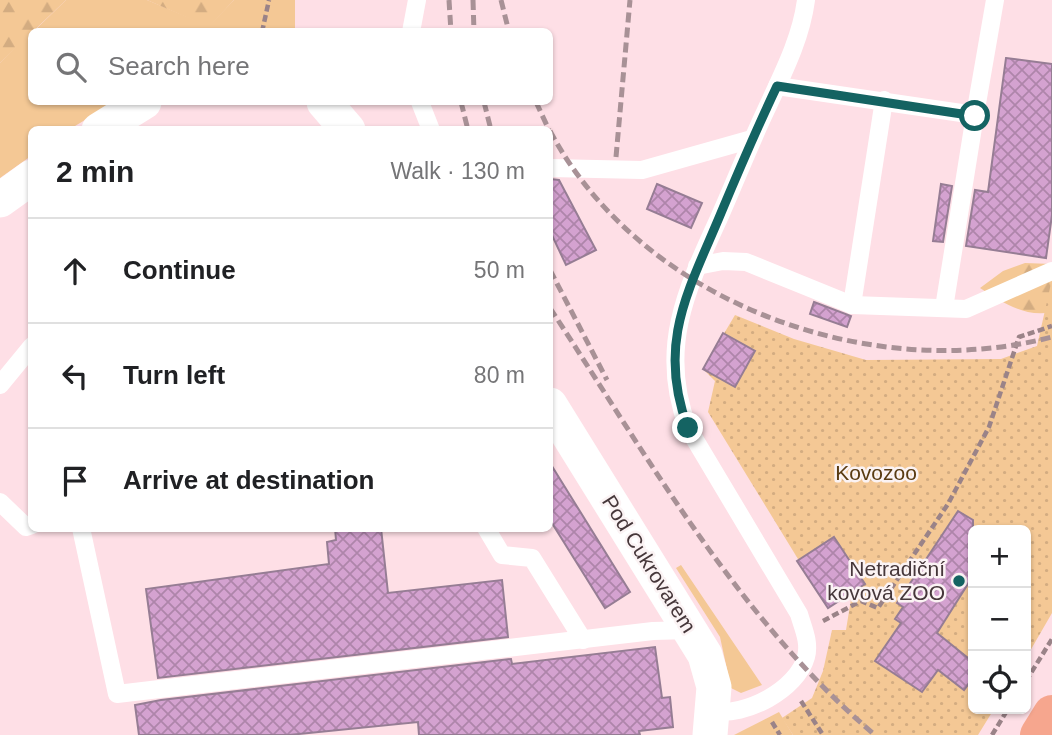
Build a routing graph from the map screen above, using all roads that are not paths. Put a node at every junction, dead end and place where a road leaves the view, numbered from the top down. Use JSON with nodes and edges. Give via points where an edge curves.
{"nodes":[{"id":1,"x":417,"y":0,"type":"edge"},
{"id":2,"x":806,"y":0,"type":"edge"},
{"id":3,"x":995,"y":0,"type":"edge"},
{"id":4,"x":412,"y":28,"type":"edge"},
{"id":5,"x":777,"y":86,"type":"junction"},
{"id":6,"x":884,"y":100,"type":"junction"},
{"id":7,"x":139,"y":105,"type":"edge"},
{"id":8,"x":327,"y":105,"type":"edge"},
{"id":9,"x":422,"y":105,"type":"edge"},
{"id":10,"x":975,"y":116,"type":"junction"},
{"id":11,"x":105,"y":126,"type":"edge"},
{"id":12,"x":345,"y":126,"type":"edge"},
{"id":13,"x":430,"y":126,"type":"edge"},
{"id":14,"x":752,"y":139,"type":"junction"},
{"id":15,"x":553,"y":168,"type":"edge"},
{"id":16,"x":28,"y":180,"type":"edge"},
{"id":17,"x":0,"y":200,"type":"edge"},
{"id":18,"x":697,"y":266,"type":"junction"},
{"id":19,"x":1052,"y":271,"type":"edge"},
{"id":20,"x":852,"y":305,"type":"junction"},
{"id":21,"x":944,"y":308,"type":"junction"},
{"id":22,"x":28,"y":351,"type":"edge"},
{"id":23,"x":0,"y":385,"type":"edge"},
{"id":24,"x":553,"y":410,"type":"edge"},
{"id":25,"x":0,"y":502,"type":"edge"},
{"id":26,"x":28,"y":526,"type":"edge"},
{"id":27,"x":83,"y":532,"type":"edge"},
{"id":28,"x":488,"y":532,"type":"edge"},
{"id":29,"x":691,"y":629,"type":"junction"},
{"id":30,"x":583,"y":640,"type":"junction"},
{"id":31,"x":1052,"y":714,"type":"edge"},
{"id":32,"x":712,"y":723,"type":"edge"},
{"id":33,"x":1039,"y":735,"type":"edge"}],
"edges":[{"from":1,"to":4,"type":"lane"},
{"from":2,"to":5,"type":"lane","via":[[800,30]]},
{"from":3,"to":10,"type":"lane"},
{"from":5,"to":6,"type":"lane"},
{"from":5,"to":14,"type":"lane"},
{"from":6,"to":10,"type":"lane"},
{"from":6,"to":20,"type":"lane"},
{"from":7,"to":11,"type":"street"},
{"from":8,"to":12,"type":"street"},
{"from":9,"to":13,"type":"lane"},
{"from":10,"to":21,"type":"lane"},
{"from":14,"to":15,"type":"lane","via":[[642,170]]},
{"from":14,"to":18,"type":"lane"},
{"from":16,"to":17,"type":"street"},
{"from":18,"to":20,"type":"lane","via":[[746,262]]},
{"from":18,"to":32,"type":"lane","via":[[680,317],[674,360],[677,400],[688,428],[799,614],[806,656],[789,683],[748,710],[726,714]]},
{"from":19,"to":21,"type":"lane","via":[[966,309]]},
{"from":20,"to":21,"type":"lane"},
{"from":22,"to":23,"type":"lane"},
{"from":24,"to":29,"type":"street","name":"Pod Cukrovarem"},
{"from":25,"to":26,"type":"lane"},
{"from":27,"to":30,"type":"lane","via":[[117,694]]},
{"from":28,"to":30,"type":"lane","via":[[502,555],[532,558]]},
{"from":29,"to":30,"type":"lane"},
{"from":29,"to":32,"type":"street","name":"Pod Cukrovarem","via":[[711,671]]},
{"from":31,"to":33,"type":"main road"}]}
